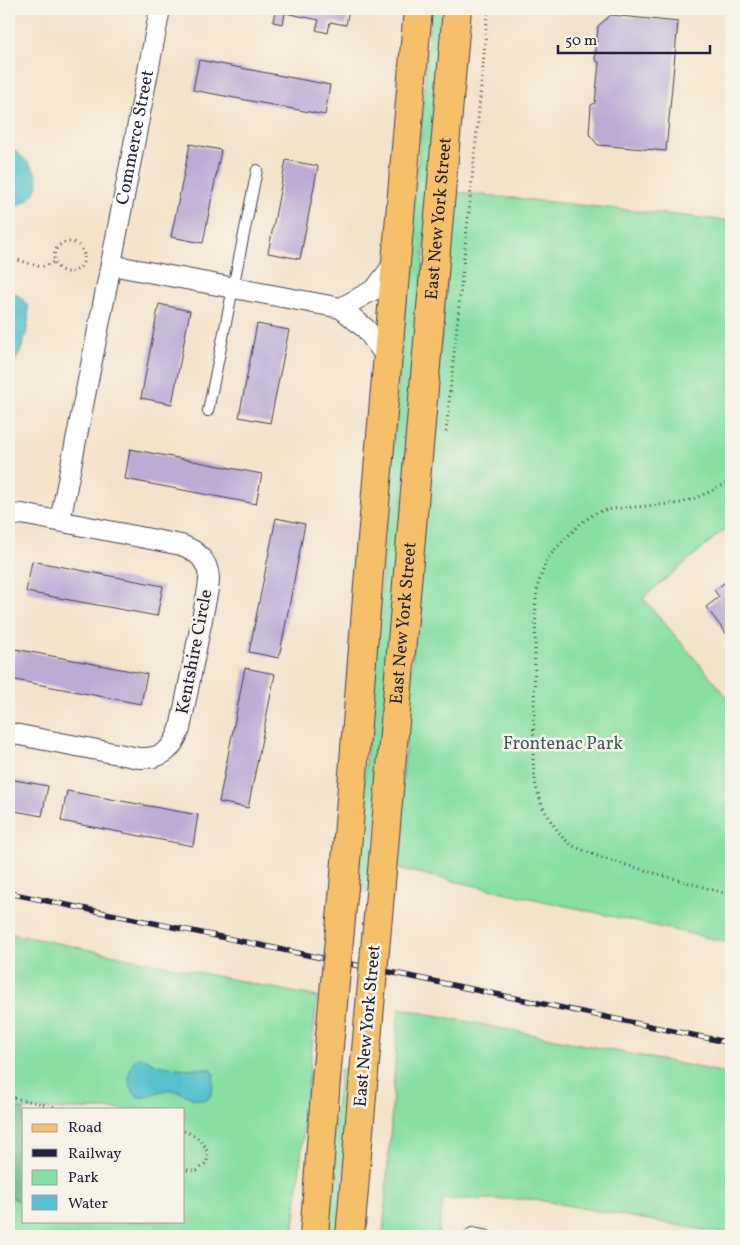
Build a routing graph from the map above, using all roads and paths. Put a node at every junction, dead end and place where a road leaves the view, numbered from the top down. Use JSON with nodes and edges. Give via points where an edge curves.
{"nodes":[{"id":1,"x":160,"y":9,"type":"edge"},
{"id":2,"x":418,"y":9,"type":"edge"},
{"id":3,"x":457,"y":9,"type":"edge"},
{"id":4,"x":257,"y":170,"type":"dead end"},
{"id":5,"x":9,"y":258,"type":"edge"},
{"id":6,"x":397,"y":259,"type":"junction"},
{"id":7,"x":56,"y":262,"type":"junction"},
{"id":8,"x":111,"y":265,"type":"junction"},
{"id":9,"x":233,"y":288,"type":"junction"},
{"id":10,"x":341,"y":308,"type":"junction"},
{"id":11,"x":388,"y":359,"type":"junction"},
{"id":12,"x":208,"y":410,"type":"dead end"},
{"id":13,"x":731,"y":481,"type":"edge"},
{"id":14,"x":9,"y":516,"type":"edge"},
{"id":15,"x":60,"y":521,"type":"junction"},
{"id":16,"x":9,"y":733,"type":"edge"},
{"id":17,"x":731,"y":894,"type":"edge"},
{"id":18,"x":9,"y":1097,"type":"edge"},
{"id":19,"x":61,"y":1108,"type":"edge"},
{"id":20,"x":185,"y":1131,"type":"edge"},
{"id":21,"x":185,"y":1168,"type":"edge"},
{"id":22,"x":314,"y":1236,"type":"edge"},
{"id":23,"x":350,"y":1236,"type":"edge"},
{"id":24,"x":468,"y":1236,"type":"edge"},
{"id":25,"x":488,"y":1236,"type":"edge"}],
"edges":[{"from":1,"to":8,"type":"street","name":"Commerce Street"},
{"from":2,"to":6,"type":"main road","name":"East New York Street"},
{"from":3,"to":23,"type":"main road","name":"East New York Street","bridge":true},
{"from":4,"to":9,"type":"lane"},
{"from":5,"to":7,"type":"path","via":[[41,267]]},
{"from":6,"to":10,"type":"street","via":[[375,289]]},
{"from":6,"to":11,"type":"main road","name":"East New York Street"},
{"from":7,"to":7,"type":"path","via":[[64,271],[73,271],[81,266],[84,258],[82,249],[75,242],[65,242],[55,252]]},
{"from":8,"to":9,"type":"street"},
{"from":8,"to":15,"type":"street","name":"Commerce Street"},
{"from":9,"to":10,"type":"street"},
{"from":9,"to":12,"type":"lane"},
{"from":10,"to":11,"type":"street","via":[[366,329]]},
{"from":11,"to":22,"type":"main road","name":"East New York Street","bridge":true},
{"from":13,"to":17,"type":"path","via":[[681,503],[598,512],[581,523],[547,559],[536,598],[533,762],[542,806],[563,838],[573,846],[602,858]]},
{"from":14,"to":15,"type":"street","name":"Kentshire Circle","via":[[22,514]]},
{"from":15,"to":16,"type":"street","name":"Kentshire Circle","via":[[181,545],[199,555],[206,565],[209,577],[207,594],[180,729],[169,750],[149,758]]},
{"from":18,"to":19,"type":"path"},
{"from":20,"to":21,"type":"path","via":[[194,1134],[208,1152],[207,1162],[197,1171]]},
{"from":24,"to":25,"type":"lane","via":[[472,1233]]}]}
